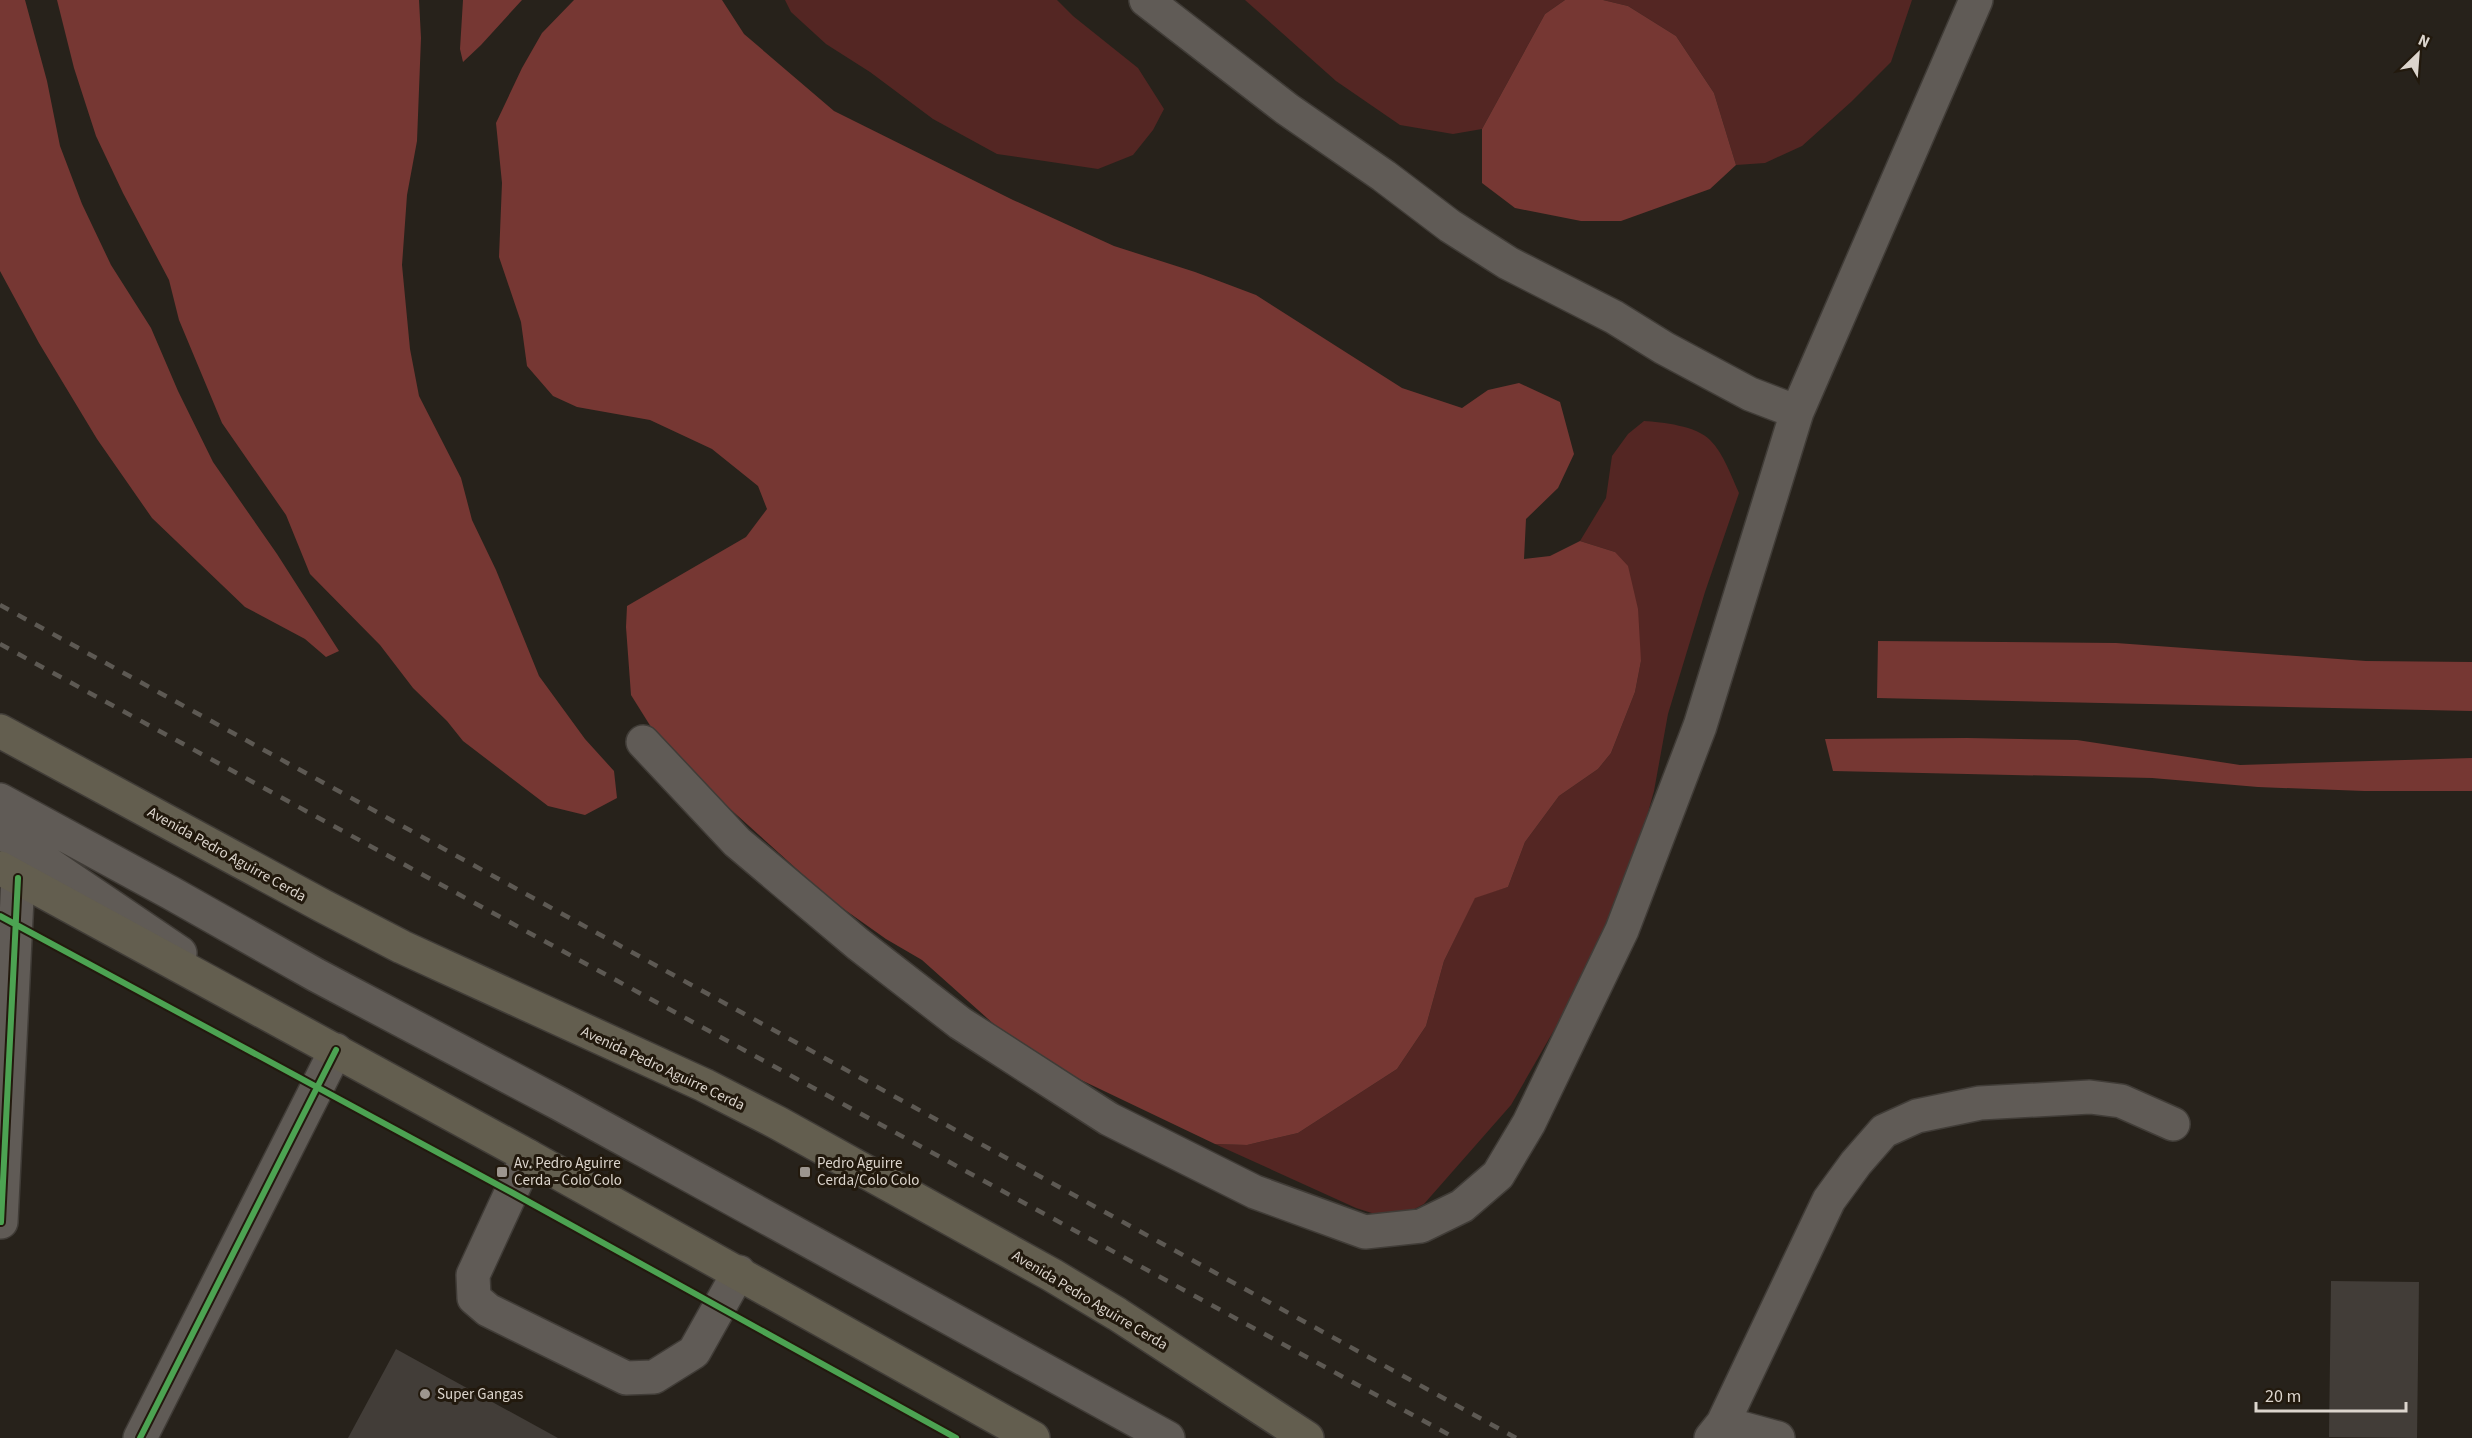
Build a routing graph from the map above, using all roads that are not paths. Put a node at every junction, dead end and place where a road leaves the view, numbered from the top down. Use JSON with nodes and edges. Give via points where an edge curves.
{"nodes":[{"id":1,"x":1146,"y":0,"type":"edge"},
{"id":2,"x":1976,"y":0,"type":"edge"},
{"id":3,"x":1797,"y":412,"type":"junction"},
{"id":4,"x":0,"y":731,"type":"edge"},
{"id":5,"x":643,"y":742,"type":"dead end"},
{"id":6,"x":0,"y":800,"type":"edge"},
{"id":7,"x":0,"y":831,"type":"edge"},
{"id":8,"x":9,"y":873,"type":"edge"},
{"id":9,"x":268,"y":1013,"type":"junction"},
{"id":10,"x":336,"y":1050,"type":"junction"},
{"id":11,"x":2173,"y":1124,"type":"dead end"},
{"id":12,"x":528,"y":1156,"type":"junction"},
{"id":13,"x":1,"y":1222,"type":"edge"},
{"id":14,"x":739,"y":1272,"type":"junction"},
{"id":15,"x":1717,"y":1431,"type":"edge"},
{"id":16,"x":140,"y":1438,"type":"edge"},
{"id":17,"x":1033,"y":1438,"type":"edge"},
{"id":18,"x":1168,"y":1438,"type":"edge"},
{"id":19,"x":1307,"y":1438,"type":"edge"},
{"id":20,"x":1778,"y":1438,"type":"edge"}],
"edges":[{"from":1,"to":3,"type":"street","via":[[1287,109],[1508,263],[1750,394]]},
{"from":2,"to":3,"type":"street"},
{"from":3,"to":5,"type":"street","via":[[1700,726],[1622,930],[1529,1123],[1498,1175],[1462,1206],[1421,1227],[1365,1232],[1255,1192],[1109,1119],[960,1023],[858,944],[737,842]]},
{"from":4,"to":19,"type":"highway","name":"Avenida Pedro Aguirre Cerda","via":[[402,947],[778,1123],[1108,1308]]},
{"from":6,"to":18,"type":"street"},
{"from":7,"to":9,"type":"street"},
{"from":8,"to":9,"type":"highway"},
{"from":8,"to":13,"type":"street"},
{"from":9,"to":10,"type":"highway"},
{"from":10,"to":12,"type":"highway"},
{"from":10,"to":16,"type":"street"},
{"from":11,"to":15,"type":"street","via":[[2121,1101],[2090,1097],[1980,1103],[1917,1116],[1884,1131],[1829,1200]]},
{"from":12,"to":14,"type":"highway"},
{"from":12,"to":14,"type":"street","via":[[473,1275],[474,1298],[488,1310],[626,1378],[654,1377],[694,1352]]},
{"from":14,"to":17,"type":"highway"},
{"from":15,"to":20,"type":"street"}]}
